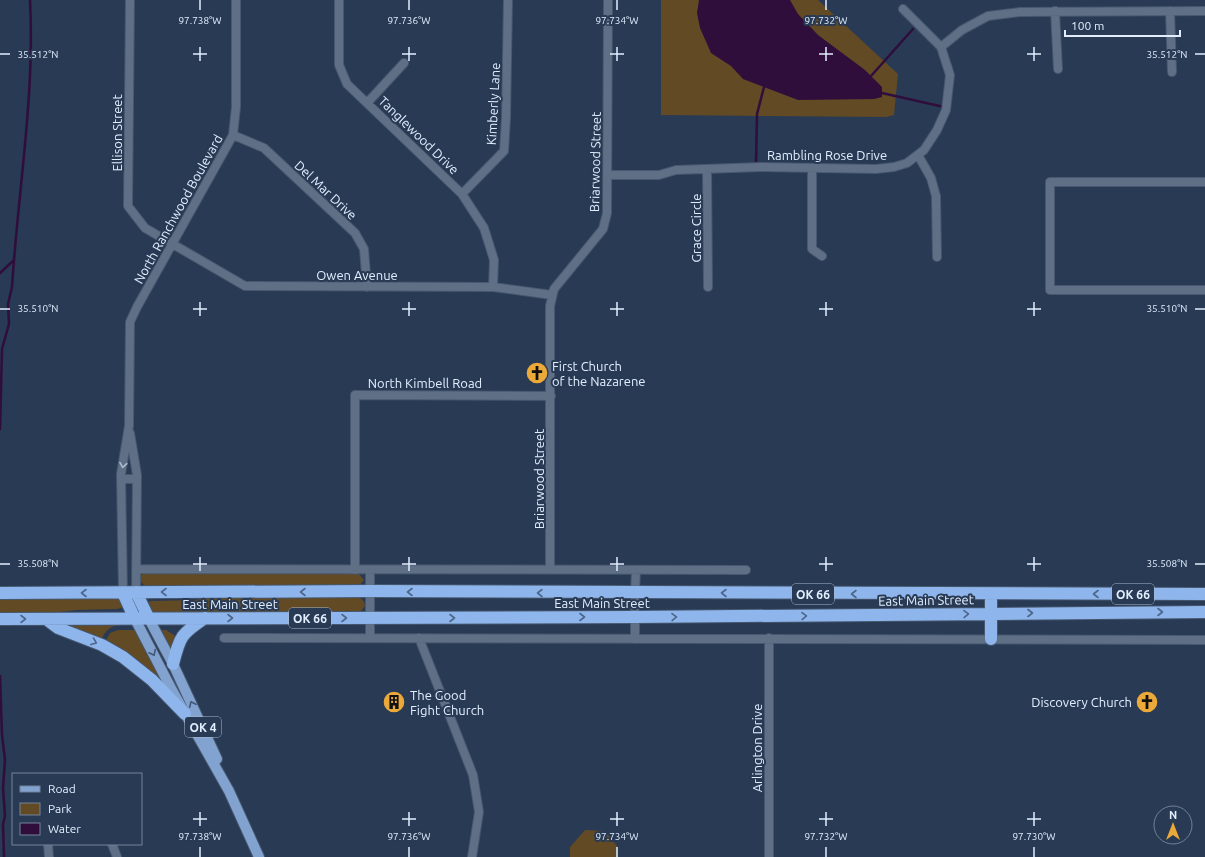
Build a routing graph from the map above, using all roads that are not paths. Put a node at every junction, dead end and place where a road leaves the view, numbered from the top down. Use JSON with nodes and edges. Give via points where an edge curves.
{"nodes":[{"id":1,"x":130,"y":0,"type":"edge"},
{"id":2,"x":236,"y":0,"type":"edge"},
{"id":3,"x":339,"y":0,"type":"edge"},
{"id":4,"x":508,"y":0,"type":"edge"},
{"id":5,"x":608,"y":0,"type":"edge"},
{"id":6,"x":903,"y":8,"type":"dead end"},
{"id":7,"x":1170,"y":11,"type":"junction"},
{"id":8,"x":1205,"y":11,"type":"edge"},
{"id":9,"x":1054,"y":12,"type":"junction"},
{"id":10,"x":942,"y":47,"type":"junction"},
{"id":11,"x":404,"y":63,"type":"dead end"},
{"id":12,"x":1058,"y":69,"type":"dead end"},
{"id":13,"x":1172,"y":72,"type":"dead end"},
{"id":14,"x":368,"y":102,"type":"junction"},
{"id":15,"x":233,"y":135,"type":"junction"},
{"id":16,"x":918,"y":155,"type":"junction"},
{"id":17,"x":812,"y":168,"type":"junction"},
{"id":18,"x":707,"y":169,"type":"junction"},
{"id":19,"x":608,"y":175,"type":"junction"},
{"id":20,"x":1205,"y":182,"type":"edge"},
{"id":21,"x":462,"y":194,"type":"junction"},
{"id":22,"x":173,"y":243,"type":"junction"},
{"id":23,"x":822,"y":256,"type":"dead end"},
{"id":24,"x":937,"y":257,"type":"dead end"},
{"id":25,"x":367,"y":287,"type":"junction"},
{"id":26,"x":493,"y":287,"type":"junction"},
{"id":27,"x":708,"y":287,"type":"dead end"},
{"id":28,"x":1205,"y":290,"type":"edge"},
{"id":29,"x":552,"y":296,"type":"junction"},
{"id":30,"x":551,"y":396,"type":"junction"},
{"id":31,"x":129,"y":426,"type":"junction"},
{"id":32,"x":121,"y":479,"type":"junction"},
{"id":33,"x":137,"y":479,"type":"junction"},
{"id":34,"x":136,"y":523,"type":"junction"},
{"id":35,"x":122,"y":524,"type":"junction"},
{"id":36,"x":136,"y":569,"type":"junction"},
{"id":37,"x":550,"y":569,"type":"junction"},
{"id":38,"x":355,"y":570,"type":"junction"},
{"id":39,"x":370,"y":570,"type":"junction"},
{"id":40,"x":636,"y":570,"type":"junction"},
{"id":41,"x":746,"y":570,"type":"dead end"},
{"id":42,"x":136,"y":592,"type":"junction"},
{"id":43,"x":370,"y":592,"type":"junction"},
{"id":44,"x":0,"y":593,"type":"edge"},
{"id":45,"x":123,"y":593,"type":"junction"},
{"id":46,"x":635,"y":593,"type":"junction"},
{"id":47,"x":991,"y":594,"type":"junction"},
{"id":48,"x":1205,"y":594,"type":"edge"},
{"id":49,"x":1205,"y":612,"type":"edge"},
{"id":50,"x":991,"y":614,"type":"junction"},
{"id":51,"x":635,"y":617,"type":"junction"},
{"id":52,"x":205,"y":618,"type":"junction"},
{"id":53,"x":371,"y":618,"type":"junction"},
{"id":54,"x":0,"y":619,"type":"edge"},
{"id":55,"x":46,"y":619,"type":"junction"},
{"id":56,"x":135,"y":619,"type":"junction"},
{"id":57,"x":149,"y":619,"type":"junction"},
{"id":58,"x":370,"y":637,"type":"junction"},
{"id":59,"x":224,"y":638,"type":"dead end"},
{"id":60,"x":419,"y":638,"type":"junction"},
{"id":61,"x":769,"y":638,"type":"junction"},
{"id":62,"x":635,"y":639,"type":"junction"},
{"id":63,"x":991,"y":639,"type":"junction"},
{"id":64,"x":1205,"y":640,"type":"edge"},
{"id":65,"x":174,"y":664,"type":"junction"},
{"id":66,"x":185,"y":714,"type":"junction"},
{"id":67,"x":229,"y":791,"type":"junction"},
{"id":68,"x":48,"y":845,"type":"edge"},
{"id":69,"x":112,"y":845,"type":"edge"},
{"id":70,"x":49,"y":857,"type":"edge"},
{"id":71,"x":117,"y":857,"type":"edge"},
{"id":72,"x":259,"y":857,"type":"edge"},
{"id":73,"x":472,"y":857,"type":"edge"},
{"id":74,"x":768,"y":857,"type":"edge"}],
"edges":[{"from":1,"to":22,"type":"street","name":"Ellison Street","via":[[128,206],[145,228]]},
{"from":2,"to":15,"type":"street","name":"North Ranchwood Boulevard","via":[[236,107]]},
{"from":3,"to":14,"type":"street","name":"Tanglewood Drive","via":[[339,65],[347,84]]},
{"from":4,"to":21,"type":"street","name":"Kimberly Lane","via":[[504,151]]},
{"from":5,"to":19,"type":"street","name":"Briarwood Street"},
{"from":6,"to":10,"type":"street","name":"Rambling Rose Drive"},
{"from":7,"to":8,"type":"street"},
{"from":7,"to":9,"type":"street"},
{"from":7,"to":13,"type":"street"},
{"from":9,"to":10,"type":"street","via":[[1020,12],[988,16],[962,30]]},
{"from":9,"to":12,"type":"street"},
{"from":10,"to":16,"type":"street","name":"Rambling Rose Drive","via":[[950,75],[946,110],[937,130]]},
{"from":11,"to":14,"type":"street"},
{"from":14,"to":21,"type":"street","name":"Tanglewood Drive"},
{"from":15,"to":22,"type":"street","name":"North Ranchwood Boulevard"},
{"from":15,"to":25,"type":"street","name":"Del Mar Drive","via":[[264,148],[355,233],[364,249]]},
{"from":16,"to":17,"type":"street","name":"Rambling Rose Drive","via":[[907,163],[894,167]]},
{"from":16,"to":24,"type":"street","via":[[931,178],[936,196]]},
{"from":17,"to":18,"type":"street","name":"Rambling Rose Drive"},
{"from":17,"to":23,"type":"street","via":[[812,249]]},
{"from":18,"to":19,"type":"street","name":"Rambling Rose Drive","via":[[676,170],[659,175]]},
{"from":18,"to":27,"type":"street","name":"Grace Circle"},
{"from":19,"to":29,"type":"street","name":"Briarwood Street","via":[[608,205],[603,229],[563,277]]},
{"from":20,"to":28,"type":"street","via":[[1050,182],[1050,290]]},
{"from":21,"to":26,"type":"street","name":"Tanglewood Drive","via":[[484,228],[494,260]]},
{"from":22,"to":25,"type":"street","name":"Owen Avenue","via":[[245,286]]},
{"from":22,"to":31,"type":"street","name":"North Ranchwood Boulevard","via":[[130,322]]},
{"from":25,"to":26,"type":"street","name":"Owen Avenue"},
{"from":26,"to":29,"type":"street","name":"Owen Avenue"},
{"from":29,"to":30,"type":"street","name":"Briarwood Street"},
{"from":30,"to":37,"type":"street","name":"Briarwood Street"},
{"from":30,"to":38,"type":"street","name":"North Kimbell Road","via":[[355,395]]},
{"from":31,"to":32,"type":"street","name":"North Ranchwood Boulevard","one_way":true},
{"from":31,"to":33,"type":"street","name":"North Ranchwood Boulevard"},
{"from":32,"to":33,"type":"street"},
{"from":32,"to":35,"type":"street","name":"North Ranchwood Boulevard"},
{"from":33,"to":34,"type":"street","name":"North Ranchwood Boulevard"},
{"from":34,"to":35,"type":"street"},
{"from":34,"to":36,"type":"street","name":"North Ranchwood Boulevard"},
{"from":35,"to":45,"type":"street","name":"North Ranchwood Boulevard"},
{"from":36,"to":38,"type":"street"},
{"from":36,"to":42,"type":"street","name":"North Ranchwood Boulevard"},
{"from":37,"to":39,"type":"street"},
{"from":37,"to":40,"type":"street"},
{"from":38,"to":39,"type":"street"},
{"from":39,"to":43,"type":"street"},
{"from":40,"to":41,"type":"street"},
{"from":40,"to":46,"type":"street"},
{"from":43,"to":42,"type":"highway","name":"East Main Street","number":"OK 66","one_way":true},
{"from":42,"to":45,"type":"highway","name":"East Main Street"},
{"from":42,"to":57,"type":"highway","number":"OK 4"},
{"from":46,"to":43,"type":"highway","name":"East Main Street","number":"OK 66","one_way":true},
{"from":43,"to":53,"type":"street"},
{"from":45,"to":44,"type":"highway","name":"East Main Street","one_way":true},
{"from":45,"to":56,"type":"highway"},
{"from":47,"to":46,"type":"highway","name":"East Main Street","number":"OK 66","one_way":true},
{"from":46,"to":51,"type":"street"},
{"from":48,"to":47,"type":"highway","name":"East Main Street","number":"OK 66","one_way":true},
{"from":47,"to":50,"type":"highway"},
{"from":50,"to":49,"type":"highway","name":"East Main Street","number":"OK 66","one_way":true},
{"from":51,"to":50,"type":"highway","name":"East Main Street","number":"OK 66","one_way":true},
{"from":50,"to":63,"type":"highway"},
{"from":53,"to":51,"type":"highway","name":"East Main Street","number":"OK 66","one_way":true},
{"from":51,"to":62,"type":"street"},
{"from":52,"to":53,"type":"highway","name":"East Main Street","number":"OK 66","one_way":true},
{"from":52,"to":57,"type":"highway","name":"East Main Street","number":"OK 66"},
{"from":52,"to":65,"type":"highway","via":[[181,637]]},
{"from":53,"to":58,"type":"street"},
{"from":54,"to":55,"type":"highway","name":"East Main Street","one_way":true},
{"from":55,"to":56,"type":"highway","name":"East Main Street","number":"OK 66"},
{"from":55,"to":66,"type":"highway","number":"OK 4","one_way":true,"via":[[58,628],[102,645],[123,657],[152,680]]},
{"from":56,"to":57,"type":"highway","name":"East Main Street","number":"OK 66"},
{"from":56,"to":66,"type":"main road","one_way":true},
{"from":57,"to":65,"type":"main road","number":"OK 4"},
{"from":58,"to":59,"type":"street"},
{"from":58,"to":60,"type":"street"},
{"from":60,"to":62,"type":"street"},
{"from":60,"to":73,"type":"street","via":[[473,775],[479,812]]},
{"from":61,"to":62,"type":"street"},
{"from":61,"to":63,"type":"street"},
{"from":61,"to":74,"type":"street","name":"Arlington Drive"},
{"from":63,"to":64,"type":"street"},
{"from":67,"to":65,"type":"main road","number":"OK 4","one_way":true},
{"from":66,"to":67,"type":"main road","number":"OK 4"},
{"from":67,"to":72,"type":"main road","number":"OK 4"},
{"from":68,"to":70,"type":"street"},
{"from":69,"to":71,"type":"street"}]}
